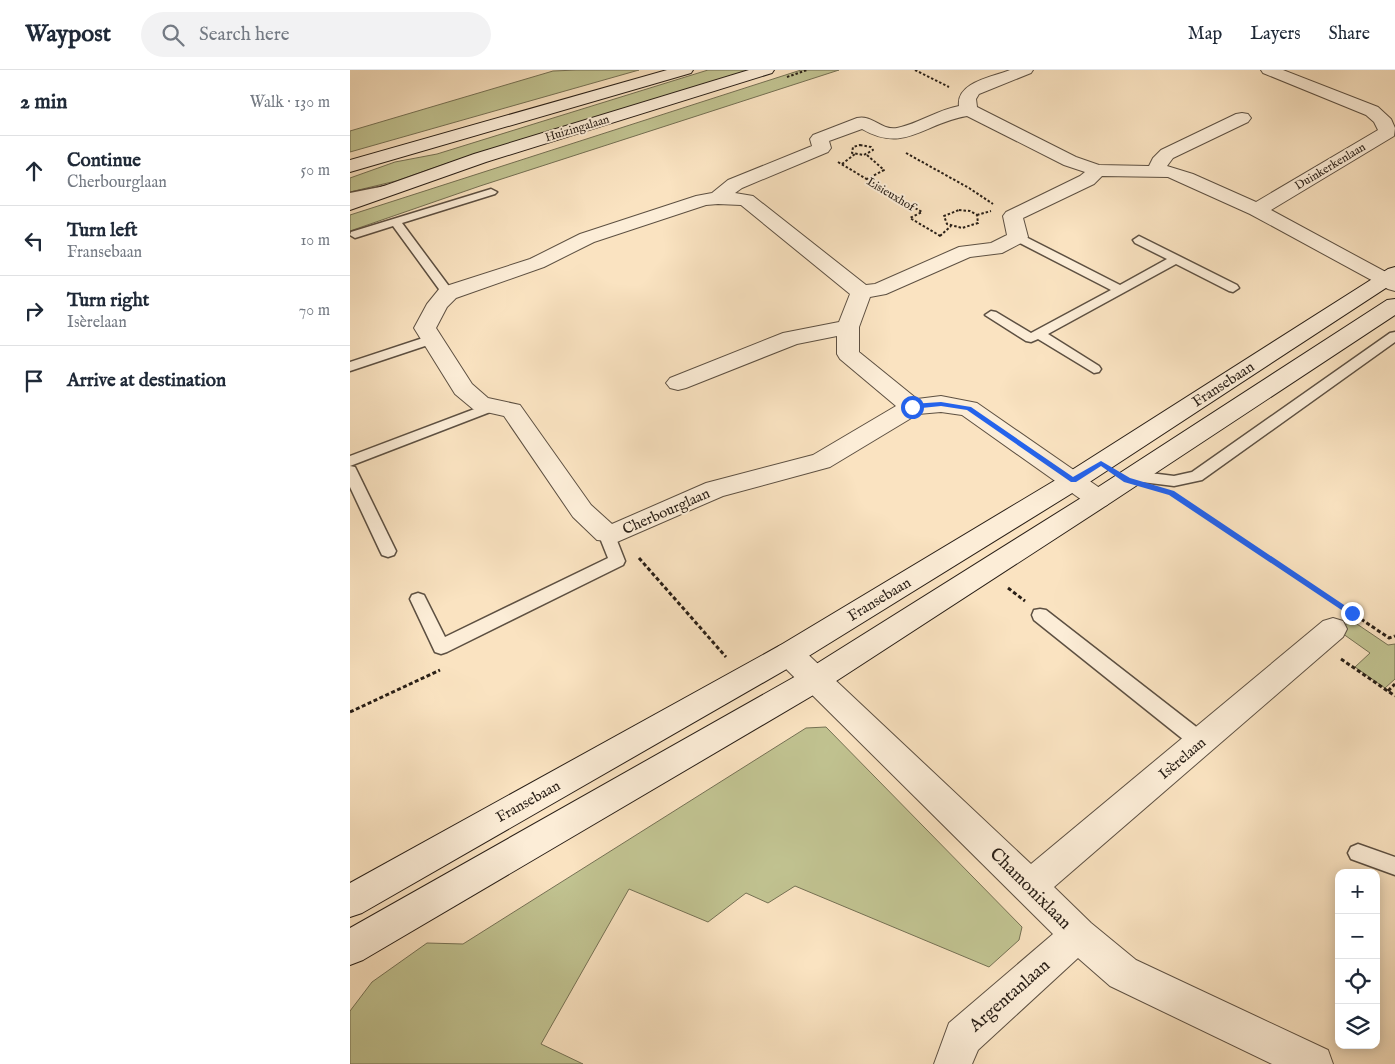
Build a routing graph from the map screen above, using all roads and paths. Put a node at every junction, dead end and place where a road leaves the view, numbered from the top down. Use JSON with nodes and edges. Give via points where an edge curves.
{"nodes":[{"id":1,"x":686,"y":70,"type":"edge"},
{"id":2,"x":766,"y":70,"type":"edge"},
{"id":3,"x":915,"y":70,"type":"edge"},
{"id":4,"x":1025,"y":70,"type":"edge"},
{"id":5,"x":1269,"y":70,"type":"edge"},
{"id":6,"x":968,"y":103,"type":"junction"},
{"id":7,"x":1242,"y":118,"type":"dead end"},
{"id":8,"x":882,"y":132,"type":"junction"},
{"id":9,"x":819,"y":150,"type":"junction"},
{"id":10,"x":855,"y":154,"type":"junction"},
{"id":11,"x":867,"y":155,"type":"junction"},
{"id":12,"x":383,"y":157,"type":"junction"},
{"id":13,"x":842,"y":164,"type":"junction"},
{"id":14,"x":350,"y":166,"type":"edge"},
{"id":15,"x":1097,"y":170,"type":"junction"},
{"id":16,"x":350,"y":172,"type":"edge"},
{"id":17,"x":1157,"y":172,"type":"junction"},
{"id":18,"x":867,"y":179,"type":"junction"},
{"id":19,"x":389,"y":189,"type":"junction"},
{"id":20,"x":491,"y":192,"type":"dead end"},
{"id":21,"x":350,"y":196,"type":"edge"},
{"id":22,"x":718,"y":198,"type":"junction"},
{"id":23,"x":350,"y":204,"type":"edge"},
{"id":24,"x":1257,"y":210,"type":"junction"},
{"id":25,"x":1013,"y":216,"type":"junction"},
{"id":26,"x":395,"y":222,"type":"junction"},
{"id":27,"x":951,"y":226,"type":"junction"},
{"id":28,"x":355,"y":234,"type":"dead end"},
{"id":29,"x":940,"y":236,"type":"junction"},
{"id":30,"x":1018,"y":237,"type":"junction"},
{"id":31,"x":1139,"y":240,"type":"dead end"},
{"id":32,"x":966,"y":251,"type":"junction"},
{"id":33,"x":1175,"y":259,"type":"junction"},
{"id":34,"x":1392,"y":286,"type":"edge"},
{"id":35,"x":1233,"y":288,"type":"dead end"},
{"id":36,"x":1120,"y":290,"type":"junction"},
{"id":37,"x":861,"y":292,"type":"junction"},
{"id":38,"x":448,"y":293,"type":"junction"},
{"id":39,"x":991,"y":315,"type":"dead end"},
{"id":40,"x":848,"y":327,"type":"junction"},
{"id":41,"x":1039,"y":334,"type":"junction"},
{"id":42,"x":1395,"y":336,"type":"edge"},
{"id":43,"x":432,"y":339,"type":"junction"},
{"id":44,"x":350,"y":367,"type":"edge"},
{"id":45,"x":1094,"y":369,"type":"dead end"},
{"id":46,"x":678,"y":383,"type":"dead end"},
{"id":47,"x":493,"y":406,"type":"junction"},
{"id":48,"x":912,"y":407,"type":"junction"},
{"id":49,"x":350,"y":461,"type":"edge"},
{"id":50,"x":350,"y":471,"type":"edge"},
{"id":51,"x":1134,"y":476,"type":"junction"},
{"id":52,"x":1073,"y":481,"type":"junction"},
{"id":53,"x":1180,"y":498,"type":"dead end"},
{"id":54,"x":1098,"y":500,"type":"junction"},
{"id":55,"x":612,"y":533,"type":"junction"},
{"id":56,"x":388,"y":551,"type":"dead end"},
{"id":57,"x":987,"y":570,"type":"junction"},
{"id":58,"x":418,"y":599,"type":"dead end"},
{"id":59,"x":1040,"y":615,"type":"joint"},
{"id":60,"x":1336,"y":623,"type":"junction"},
{"id":61,"x":1395,"y":636,"type":"edge"},
{"id":62,"x":441,"y":647,"type":"junction"},
{"id":63,"x":788,"y":654,"type":"junction"},
{"id":64,"x":744,"y":679,"type":"junction"},
{"id":65,"x":816,"y":679,"type":"junction"},
{"id":66,"x":1395,"y":684,"type":"edge"},
{"id":67,"x":1388,"y":691,"type":"junction"},
{"id":68,"x":1395,"y":696,"type":"edge"},
{"id":69,"x":350,"y":712,"type":"edge"},
{"id":70,"x":1201,"y":742,"type":"junction"},
{"id":71,"x":1358,"y":853,"type":"dead end"},
{"id":72,"x":1395,"y":866,"type":"edge"},
{"id":73,"x":1030,"y":886,"type":"junction"},
{"id":74,"x":350,"y":901,"type":"edge"},
{"id":75,"x":1078,"y":935,"type":"junction"},
{"id":76,"x":350,"y":948,"type":"edge"},
{"id":77,"x":953,"y":1064,"type":"edge"},
{"id":78,"x":1314,"y":1064,"type":"edge"}],
"edges":[{"from":1,"to":12,"type":"street","name":"Huizingalaan"},
{"from":2,"to":19,"type":"street","name":"Huizingalaan"},
{"from":3,"to":6,"type":"path"},
{"from":4,"to":6,"type":"street","via":[[973,90]]},
{"from":5,"to":24,"type":"street","name":"Duinkerkenlaan","via":[[1372,111],[1382,119],[1388,132]]},
{"from":6,"to":8,"type":"street","via":[[898,134]]},
{"from":6,"to":15,"type":"street","via":[[1070,161]]},
{"from":7,"to":17,"type":"street","via":[[1167,154],[1158,162]]},
{"from":8,"to":9,"type":"street","via":[[863,122],[819,139],[822,148]]},
{"from":8,"to":25,"type":"path","via":[[884,142],[970,188]]},
{"from":9,"to":13,"type":"path","name":"Lisieuxhof"},
{"from":9,"to":22,"type":"street","via":[[735,184]]},
{"from":10,"to":11,"type":"path"},
{"from":10,"to":11,"type":"path","via":[[851,151],[853,147],[864,145],[873,150]]},
{"from":10,"to":13,"type":"path"},
{"from":11,"to":18,"type":"path","via":[[884,170]]},
{"from":12,"to":14,"type":"street","name":"Huizingalaan"},
{"from":12,"to":16,"type":"lane","name":"Huizingalaan"},
{"from":13,"to":18,"type":"path","name":"Lisieuxhof"},
{"from":15,"to":17,"type":"street"},
{"from":15,"to":25,"type":"street","via":[[1087,180]]},
{"from":17,"to":24,"type":"street","via":[[1170,172],[1186,178]]},
{"from":18,"to":29,"type":"path","name":"Lisieuxhof","via":[[922,212],[910,218]]},
{"from":19,"to":21,"type":"lane","name":"Huizingalaan"},
{"from":19,"to":23,"type":"street","name":"Huizingalaan"},
{"from":20,"to":26,"type":"lane"},
{"from":22,"to":37,"type":"street","via":[[746,200]]},
{"from":22,"to":38,"type":"street","via":[[587,238],[537,263]]},
{"from":24,"to":34,"type":"street"},
{"from":25,"to":30,"type":"street"},
{"from":26,"to":28,"type":"lane"},
{"from":26,"to":38,"type":"lane"},
{"from":27,"to":27,"type":"path","via":[[944,219],[950,212],[970,211],[979,218],[978,223],[971,227]]},
{"from":27,"to":29,"type":"path"},
{"from":29,"to":32,"type":"path","name":"Lisieuxhof"},
{"from":30,"to":32,"type":"street","via":[[995,249]]},
{"from":30,"to":36,"type":"lane"},
{"from":31,"to":33,"type":"lane"},
{"from":32,"to":37,"type":"street","via":[[879,290]]},
{"from":33,"to":35,"type":"lane"},
{"from":33,"to":36,"type":"lane"},
{"from":34,"to":51,"type":"street","name":"Fransebaan"},
{"from":34,"to":52,"type":"street","name":"Fransebaan"},
{"from":36,"to":41,"type":"lane"},
{"from":37,"to":40,"type":"street"},
{"from":38,"to":43,"type":"street","name":"Cherbourglaan","via":[[425,328]]},
{"from":39,"to":41,"type":"lane","via":[[1031,338]]},
{"from":40,"to":46,"type":"street","via":[[790,338]]},
{"from":40,"to":48,"type":"street","via":[[848,354]]},
{"from":41,"to":45,"type":"lane"},
{"from":42,"to":51,"type":"lane","via":[[1197,476],[1174,481]]},
{"from":43,"to":44,"type":"lane"},
{"from":43,"to":47,"type":"street","name":"Cherbourglaan","via":[[463,389],[481,404]]},
{"from":47,"to":49,"type":"lane"},
{"from":47,"to":55,"type":"street","name":"Cherbourglaan","via":[[512,410],[582,511]]},
{"from":48,"to":52,"type":"street","name":"Cherbourglaan","via":[[941,404],[969,408]]},
{"from":48,"to":55,"type":"street","name":"Cherbourglaan","via":[[821,461],[714,489]]},
{"from":50,"to":56,"type":"lane"},
{"from":51,"to":54,"type":"street","name":"Fransebaan"},
{"from":52,"to":54,"type":"street","name":"Cherbourglaan"},
{"from":52,"to":63,"type":"street","name":"Fransebaan"},
{"from":53,"to":60,"type":"path"},
{"from":54,"to":57,"type":"street","name":"Fransebaan"},
{"from":55,"to":62,"type":"lane","via":[[616,561]]},
{"from":55,"to":64,"type":"path"},
{"from":57,"to":59,"type":"path"},
{"from":57,"to":65,"type":"street","name":"Fransebaan"},
{"from":58,"to":62,"type":"lane"},
{"from":59,"to":70,"type":"lane"},
{"from":60,"to":61,"type":"path","via":[[1389,638]]},
{"from":60,"to":67,"type":"path"},
{"from":60,"to":70,"type":"street","name":"Isèrelaan"},
{"from":62,"to":69,"type":"path","via":[[449,666]]},
{"from":63,"to":64,"type":"street","name":"Fransebaan"},
{"from":63,"to":65,"type":"street","name":"Chamonixlaan"},
{"from":64,"to":74,"type":"street","name":"Fransebaan"},
{"from":65,"to":73,"type":"street","name":"Chamonixlaan"},
{"from":65,"to":76,"type":"street","name":"Fransebaan"},
{"from":66,"to":67,"type":"path"},
{"from":67,"to":68,"type":"path"},
{"from":70,"to":73,"type":"street","name":"Isèrelaan"},
{"from":71,"to":72,"type":"lane"},
{"from":73,"to":75,"type":"street","name":"Chamonixlaan"},
{"from":75,"to":77,"type":"street","name":"Argentanlaan","via":[[963,1037]]},
{"from":75,"to":78,"type":"street","name":"Chamonixlaan","via":[[1123,973]]}]}
